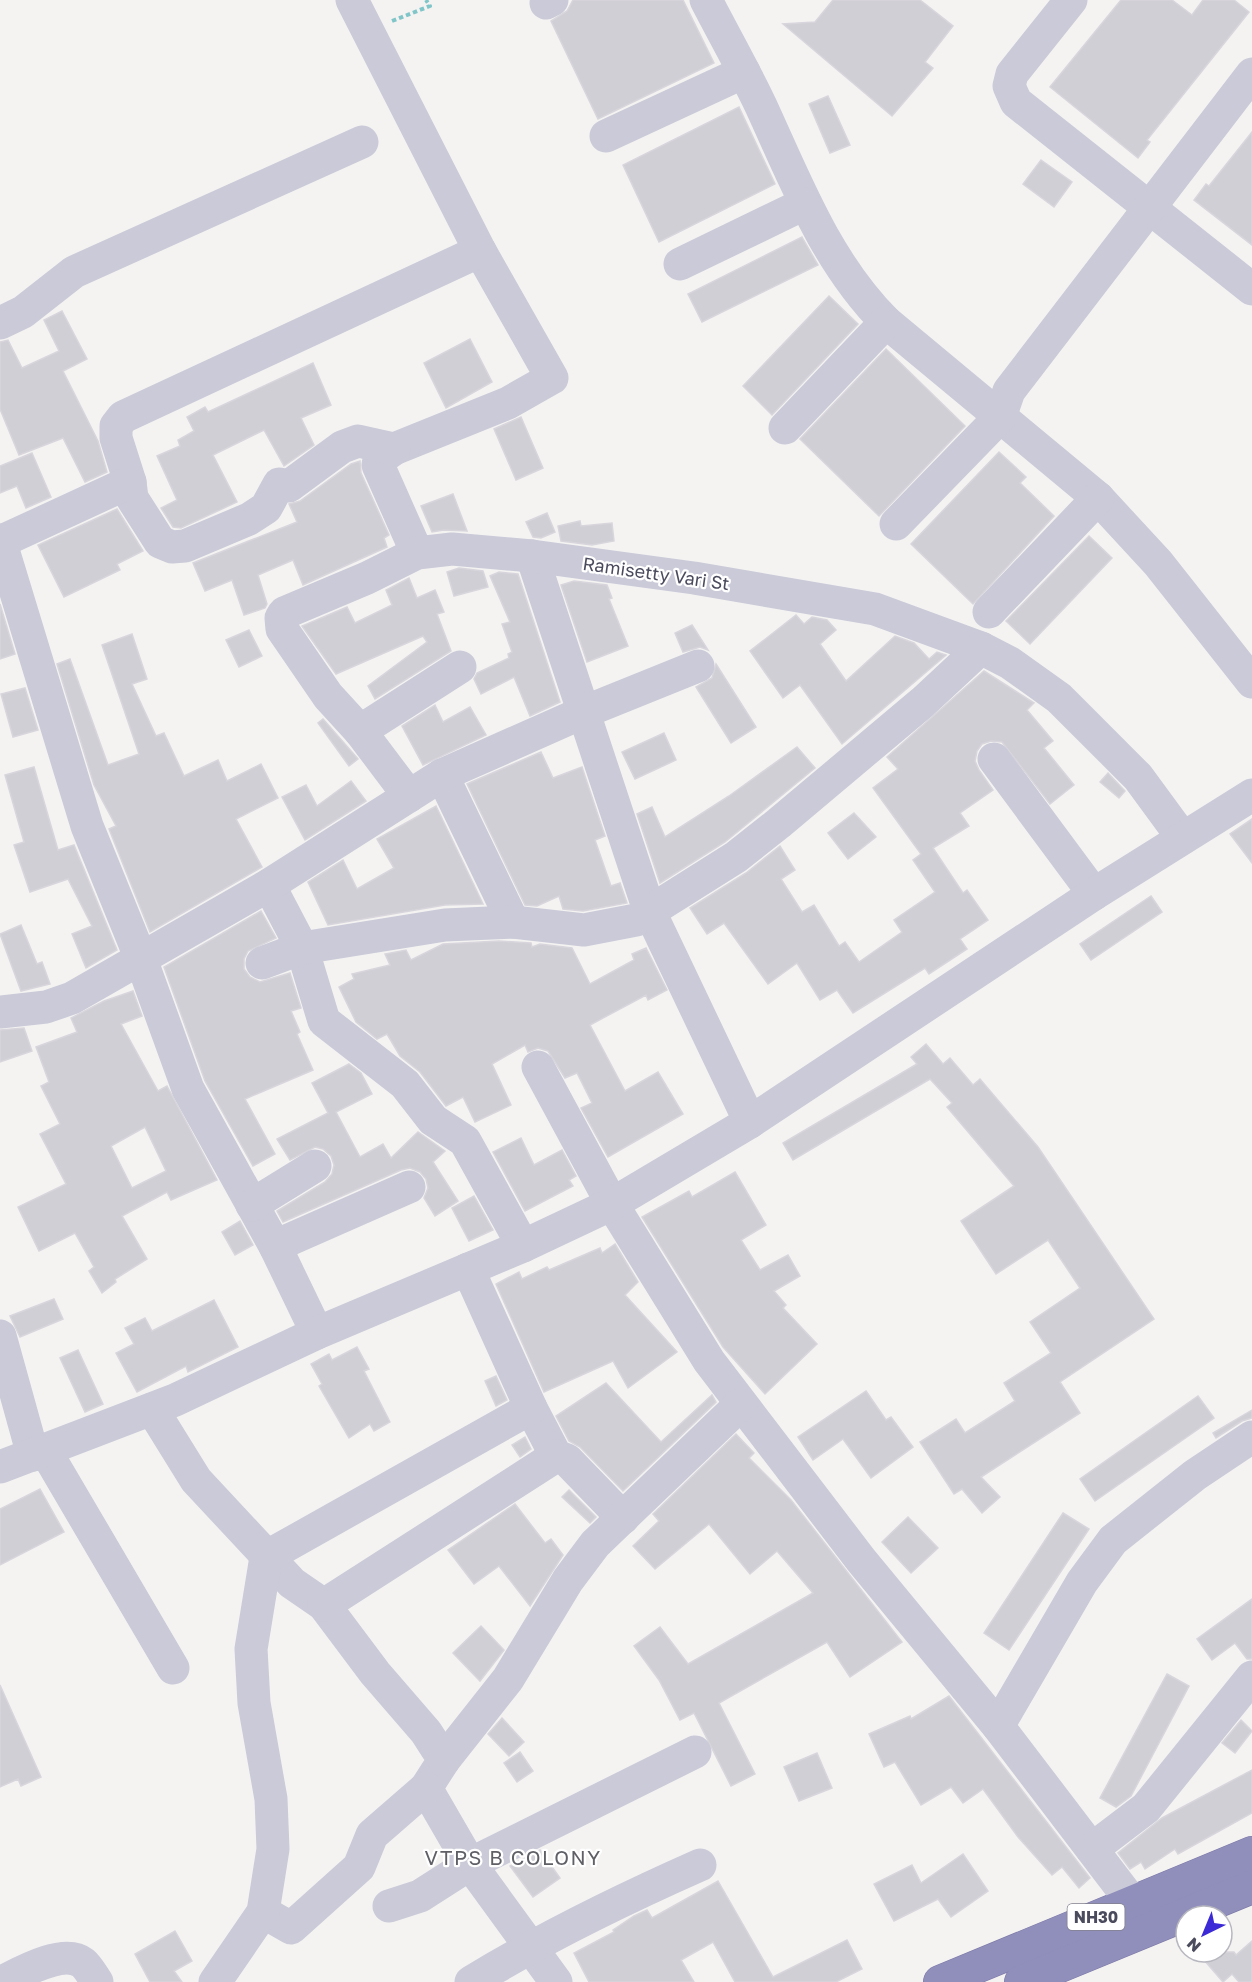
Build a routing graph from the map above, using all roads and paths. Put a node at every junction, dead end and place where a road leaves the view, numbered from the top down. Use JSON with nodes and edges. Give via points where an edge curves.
{"nodes":[{"id":1,"x":352,"y":0,"type":"edge"},
{"id":2,"x":426,"y":0,"type":"edge"},
{"id":3,"x":706,"y":0,"type":"edge"},
{"id":4,"x":1071,"y":0,"type":"edge"},
{"id":5,"x":367,"y":31,"type":"junction"},
{"id":6,"x":744,"y":72,"type":"junction"},
{"id":7,"x":1252,"y":74,"type":"edge"},
{"id":8,"x":606,"y":136,"type":"dead end"},
{"id":9,"x":362,"y":142,"type":"dead end"},
{"id":10,"x":804,"y":204,"type":"junction"},
{"id":11,"x":1147,"y":208,"type":"junction"},
{"id":12,"x":480,"y":251,"type":"junction"},
{"id":13,"x":680,"y":264,"type":"dead end"},
{"id":14,"x":1252,"y":289,"type":"edge"},
{"id":15,"x":886,"y":322,"type":"junction"},
{"id":16,"x":0,"y":323,"type":"edge"},
{"id":17,"x":1000,"y":417,"type":"junction"},
{"id":18,"x":785,"y":428,"type":"dead end"},
{"id":19,"x":394,"y":449,"type":"junction"},
{"id":20,"x":130,"y":482,"type":"junction"},
{"id":21,"x":1098,"y":498,"type":"junction"},
{"id":22,"x":896,"y":524,"type":"dead end"},
{"id":23,"x":0,"y":541,"type":"edge"},
{"id":24,"x":417,"y":553,"type":"junction"},
{"id":25,"x":532,"y":556,"type":"junction"},
{"id":26,"x":989,"y":612,"type":"dead end"},
{"id":27,"x":981,"y":648,"type":"junction"},
{"id":28,"x":698,"y":666,"type":"dead end"},
{"id":29,"x":460,"y":667,"type":"dead end"},
{"id":30,"x":1252,"y":682,"type":"edge"},
{"id":31,"x":584,"y":712,"type":"junction"},
{"id":32,"x":360,"y":731,"type":"junction"},
{"id":33,"x":994,"y":759,"type":"dead end"},
{"id":34,"x":442,"y":775,"type":"junction"},
{"id":35,"x":1252,"y":795,"type":"edge"},
{"id":36,"x":409,"y":796,"type":"junction"},
{"id":37,"x":1182,"y":837,"type":"junction"},
{"id":38,"x":269,"y":885,"type":"junction"},
{"id":39,"x":1094,"y":894,"type":"junction"},
{"id":40,"x":649,"y":910,"type":"junction"},
{"id":41,"x":513,"y":922,"type":"junction"},
{"id":42,"x":302,"y":948,"type":"junction"},
{"id":43,"x":141,"y":959,"type":"junction"},
{"id":44,"x":262,"y":963,"type":"dead end"},
{"id":45,"x":0,"y":1012,"type":"edge"},
{"id":46,"x":538,"y":1067,"type":"dead end"},
{"id":47,"x":750,"y":1122,"type":"junction"},
{"id":48,"x":315,"y":1166,"type":"dead end"},
{"id":49,"x":409,"y":1187,"type":"dead end"},
{"id":50,"x":612,"y":1203,"type":"junction"},
{"id":51,"x":252,"y":1205,"type":"junction"},
{"id":52,"x":275,"y":1246,"type":"junction"},
{"id":53,"x":523,"y":1246,"type":"junction"},
{"id":54,"x":468,"y":1269,"type":"junction"},
{"id":55,"x":317,"y":1333,"type":"junction"},
{"id":56,"x":0,"y":1336,"type":"edge"},
{"id":57,"x":741,"y":1404,"type":"junction"},
{"id":58,"x":531,"y":1408,"type":"junction"},
{"id":59,"x":152,"y":1409,"type":"junction"},
{"id":60,"x":1252,"y":1437,"type":"edge"},
{"id":61,"x":39,"y":1453,"type":"junction"},
{"id":62,"x":556,"y":1456,"type":"junction"},
{"id":63,"x":0,"y":1467,"type":"edge"},
{"id":64,"x":623,"y":1518,"type":"junction"},
{"id":65,"x":266,"y":1557,"type":"junction"},
{"id":66,"x":324,"y":1605,"type":"junction"},
{"id":67,"x":173,"y":1668,"type":"dead end"},
{"id":68,"x":1252,"y":1677,"type":"edge"},
{"id":69,"x":998,"y":1726,"type":"junction"},
{"id":70,"x":695,"y":1752,"type":"dead end"},
{"id":71,"x":444,"y":1760,"type":"junction"},
{"id":72,"x":426,"y":1788,"type":"junction"},
{"id":73,"x":1092,"y":1849,"type":"junction"},
{"id":74,"x":1252,"y":1853,"type":"edge"},
{"id":75,"x":470,"y":1864,"type":"junction"},
{"id":76,"x":700,"y":1865,"type":"dead end"},
{"id":77,"x":1252,"y":1887,"type":"edge"},
{"id":78,"x":1132,"y":1902,"type":"junction"},
{"id":79,"x":389,"y":1906,"type":"dead end"},
{"id":80,"x":263,"y":1912,"type":"junction"},
{"id":81,"x":531,"y":1945,"type":"junction"},
{"id":82,"x":5,"y":1971,"type":"edge"},
{"id":83,"x":97,"y":1982,"type":"edge"},
{"id":84,"x":215,"y":1982,"type":"edge"},
{"id":85,"x":471,"y":1982,"type":"edge"},
{"id":86,"x":556,"y":1982,"type":"edge"},
{"id":87,"x":940,"y":1982,"type":"edge"},
{"id":88,"x":1021,"y":1982,"type":"edge"}],
"edges":[{"from":1,"to":5,"type":"street"},
{"from":2,"to":5,"type":"path","via":[[430,6]]},
{"from":3,"to":6,"type":"street"},
{"from":4,"to":11,"type":"street","via":[[1012,74],[1009,86],[1016,102]]},
{"from":5,"to":12,"type":"street"},
{"from":6,"to":8,"type":"street"},
{"from":6,"to":10,"type":"street"},
{"from":7,"to":11,"type":"street"},
{"from":9,"to":16,"type":"street","via":[[74,272],[23,312]]},
{"from":10,"to":13,"type":"street"},
{"from":10,"to":15,"type":"street","via":[[864,300]]},
{"from":11,"to":14,"type":"street"},
{"from":11,"to":17,"type":"street","via":[[1008,391]]},
{"from":12,"to":19,"type":"street","via":[[552,378],[508,403]]},
{"from":12,"to":20,"type":"street","via":[[123,417],[116,426],[116,438]]},
{"from":15,"to":17,"type":"street"},
{"from":15,"to":18,"type":"street"},
{"from":17,"to":21,"type":"street"},
{"from":17,"to":22,"type":"street"},
{"from":19,"to":20,"type":"street","via":[[358,441],[342,447],[289,486],[279,484],[266,508],[249,519],[185,546],[171,547],[160,542],[132,498]]},
{"from":19,"to":24,"type":"street","via":[[378,465]]},
{"from":20,"to":23,"type":"street"},
{"from":21,"to":26,"type":"street"},
{"from":21,"to":30,"type":"street","via":[[1158,563]]},
{"from":23,"to":43,"type":"street","via":[[87,826]]},
{"from":24,"to":25,"type":"street","name":"Ramisetty Vari St","via":[[452,549]]},
{"from":24,"to":32,"type":"street","name":"Ramisetty Vari St","via":[[284,613],[281,618],[282,629],[328,696]]},
{"from":25,"to":27,"type":"street","name":"Ramisetty Vari St","via":[[875,609]]},
{"from":25,"to":31,"type":"street"},
{"from":27,"to":37,"type":"street","name":"Ramisetty Vari St","via":[[1010,663],[1059,698],[1138,777]]},
{"from":27,"to":40,"type":"street","via":[[779,824],[736,857]]},
{"from":28,"to":31,"type":"street"},
{"from":29,"to":32,"type":"street"},
{"from":31,"to":34,"type":"street"},
{"from":31,"to":40,"type":"street"},
{"from":32,"to":36,"type":"street","name":"Ramisetty Vari St"},
{"from":33,"to":39,"type":"street"},
{"from":34,"to":36,"type":"street"},
{"from":34,"to":41,"type":"street"},
{"from":35,"to":37,"type":"street"},
{"from":36,"to":38,"type":"street"},
{"from":37,"to":39,"type":"street"},
{"from":38,"to":42,"type":"street"},
{"from":38,"to":43,"type":"street"},
{"from":39,"to":47,"type":"street"},
{"from":40,"to":41,"type":"street","via":[[636,920],[584,930]]},
{"from":40,"to":47,"type":"street"},
{"from":41,"to":42,"type":"street","via":[[420,928]]},
{"from":42,"to":44,"type":"street"},
{"from":42,"to":53,"type":"street","via":[[324,1021],[405,1084],[433,1120],[465,1141]]},
{"from":43,"to":45,"type":"street","via":[[72,998],[46,1007]]},
{"from":43,"to":51,"type":"street","via":[[188,1089]]},
{"from":46,"to":50,"type":"street"},
{"from":47,"to":50,"type":"street"},
{"from":48,"to":51,"type":"street"},
{"from":49,"to":52,"type":"street"},
{"from":50,"to":53,"type":"street"},
{"from":50,"to":57,"type":"street","via":[[709,1361]]},
{"from":51,"to":52,"type":"street"},
{"from":52,"to":55,"type":"street"},
{"from":53,"to":54,"type":"street"},
{"from":54,"to":55,"type":"street"},
{"from":54,"to":58,"type":"street"},
{"from":55,"to":59,"type":"street"},
{"from":56,"to":61,"type":"street"},
{"from":57,"to":64,"type":"street"},
{"from":57,"to":69,"type":"street","via":[[861,1560]]},
{"from":58,"to":62,"type":"street"},
{"from":58,"to":65,"type":"street"},
{"from":59,"to":61,"type":"street"},
{"from":59,"to":65,"type":"street","via":[[196,1480]]},
{"from":60,"to":69,"type":"street","via":[[1195,1475],[1113,1540],[1082,1582]]},
{"from":61,"to":63,"type":"street"},
{"from":61,"to":67,"type":"street"},
{"from":62,"to":64,"type":"street","via":[[567,1460]]},
{"from":62,"to":66,"type":"street"},
{"from":64,"to":71,"type":"street","via":[[595,1544],[575,1571],[508,1678]]},
{"from":65,"to":66,"type":"street","via":[[292,1583]]},
{"from":65,"to":80,"type":"street","via":[[250,1649],[254,1703],[271,1799],[273,1849]]},
{"from":66,"to":71,"type":"street"},
{"from":68,"to":73,"type":"street","via":[[1146,1808]]},
{"from":69,"to":73,"type":"street"},
{"from":70,"to":75,"type":"street"},
{"from":71,"to":72,"type":"street"},
{"from":72,"to":75,"type":"street"},
{"from":72,"to":80,"type":"street","via":[[372,1835],[359,1867],[291,1928]]},
{"from":73,"to":78,"type":"street"},
{"from":74,"to":78,"type":"highway","number":"NH30"},
{"from":75,"to":79,"type":"street","via":[[420,1896]]},
{"from":75,"to":81,"type":"street"},
{"from":76,"to":81,"type":"street"},
{"from":77,"to":88,"type":"highway","number":"NH30"},
{"from":78,"to":87,"type":"highway","number":"NH30"},
{"from":80,"to":84,"type":"street"},
{"from":81,"to":85,"type":"street"},
{"from":81,"to":86,"type":"street"},
{"from":82,"to":83,"type":"street","via":[[69,1958],[83,1962]]}]}
